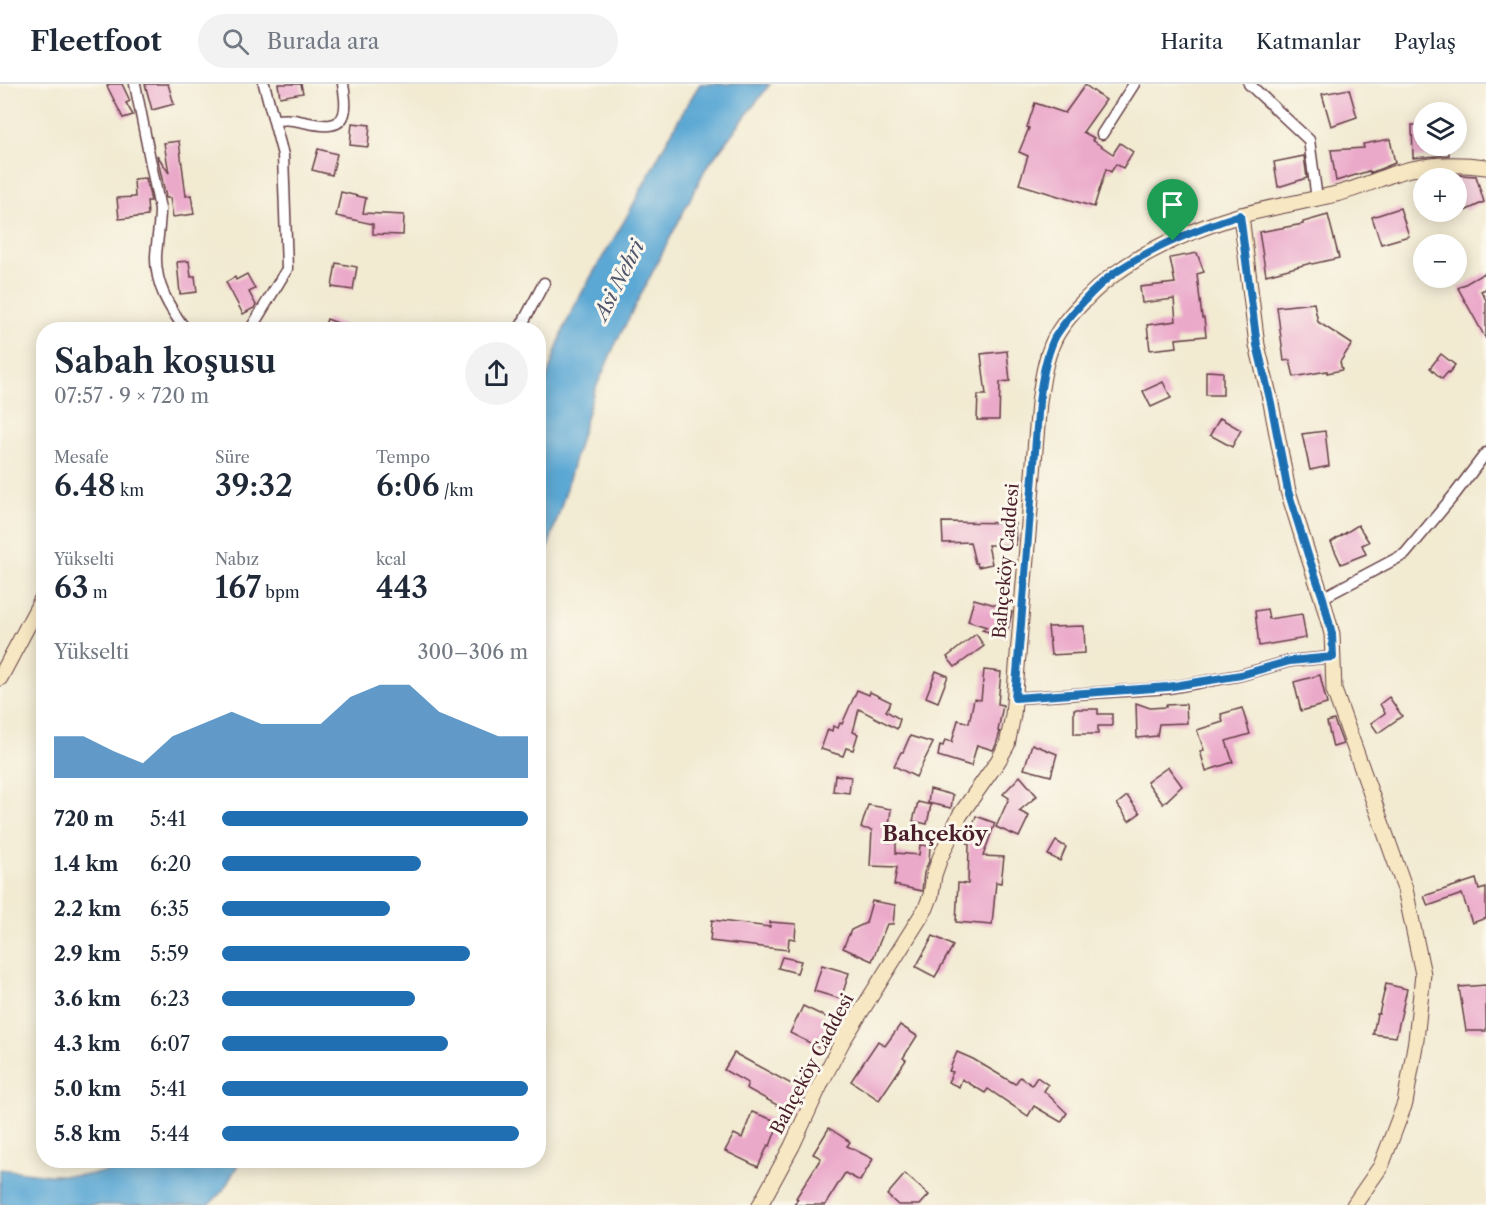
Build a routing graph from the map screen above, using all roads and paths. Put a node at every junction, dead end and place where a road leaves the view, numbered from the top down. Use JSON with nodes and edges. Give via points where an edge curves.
{"nodes":[{"id":1,"x":135,"y":84,"type":"edge"},
{"id":2,"x":264,"y":84,"type":"edge"},
{"id":3,"x":343,"y":84,"type":"edge"},
{"id":4,"x":1134,"y":84,"type":"edge"},
{"id":5,"x":1249,"y":84,"type":"edge"},
{"id":6,"x":274,"y":120,"type":"junction"},
{"id":7,"x":1102,"y":134,"type":"dead end"},
{"id":8,"x":1486,"y":167,"type":"edge"},
{"id":9,"x":1317,"y":199,"type":"junction"},
{"id":10,"x":1240,"y":215,"type":"junction"},
{"id":11,"x":544,"y":284,"type":"dead end"},
{"id":12,"x":181,"y":322,"type":"edge"},
{"id":13,"x":255,"y":322,"type":"edge"},
{"id":14,"x":523,"y":322,"type":"edge"},
{"id":15,"x":1486,"y":453,"type":"edge"},
{"id":16,"x":1323,"y":598,"type":"junction"},
{"id":17,"x":36,"y":610,"type":"edge"},
{"id":18,"x":1333,"y":657,"type":"junction"},
{"id":19,"x":0,"y":678,"type":"edge"},
{"id":20,"x":1015,"y":698,"type":"junction"},
{"id":21,"x":760,"y":1205,"type":"edge"},
{"id":22,"x":1354,"y":1205,"type":"edge"}],
"edges":[{"from":1,"to":12,"type":"street","via":[[160,209],[158,279]]},
{"from":2,"to":6,"type":"street"},
{"from":3,"to":6,"type":"street","via":[[344,116],[338,122],[317,126]]},
{"from":4,"to":7,"type":"street"},
{"from":5,"to":9,"type":"street","via":[[1309,140]]},
{"from":6,"to":13,"type":"street","via":[[283,155],[287,269]]},
{"from":8,"to":9,"type":"main road","name":"Bahçeköy Caddesi","via":[[1418,168]]},
{"from":9,"to":10,"type":"main road","name":"Bahçeköy Caddesi"},
{"from":10,"to":16,"type":"main road","via":[[1257,345],[1288,491]]},
{"from":10,"to":20,"type":"main road","name":"Bahçeköy Caddesi","via":[[1173,241],[1114,273],[1069,316],[1054,339],[1039,402]]},
{"from":11,"to":14,"type":"street"},
{"from":15,"to":16,"type":"street","via":[[1405,554]]},
{"from":16,"to":18,"type":"main road"},
{"from":17,"to":19,"type":"main road"},
{"from":18,"to":20,"type":"street","via":[[1290,661],[1241,675],[1168,687]]},
{"from":18,"to":22,"type":"main road","via":[[1335,690],[1405,889],[1423,974],[1405,1103],[1381,1166]]},
{"from":20,"to":21,"type":"main road","name":"Bahçeköy Caddesi","via":[[1007,745],[957,823],[940,858],[926,908],[842,1042]]}]}
